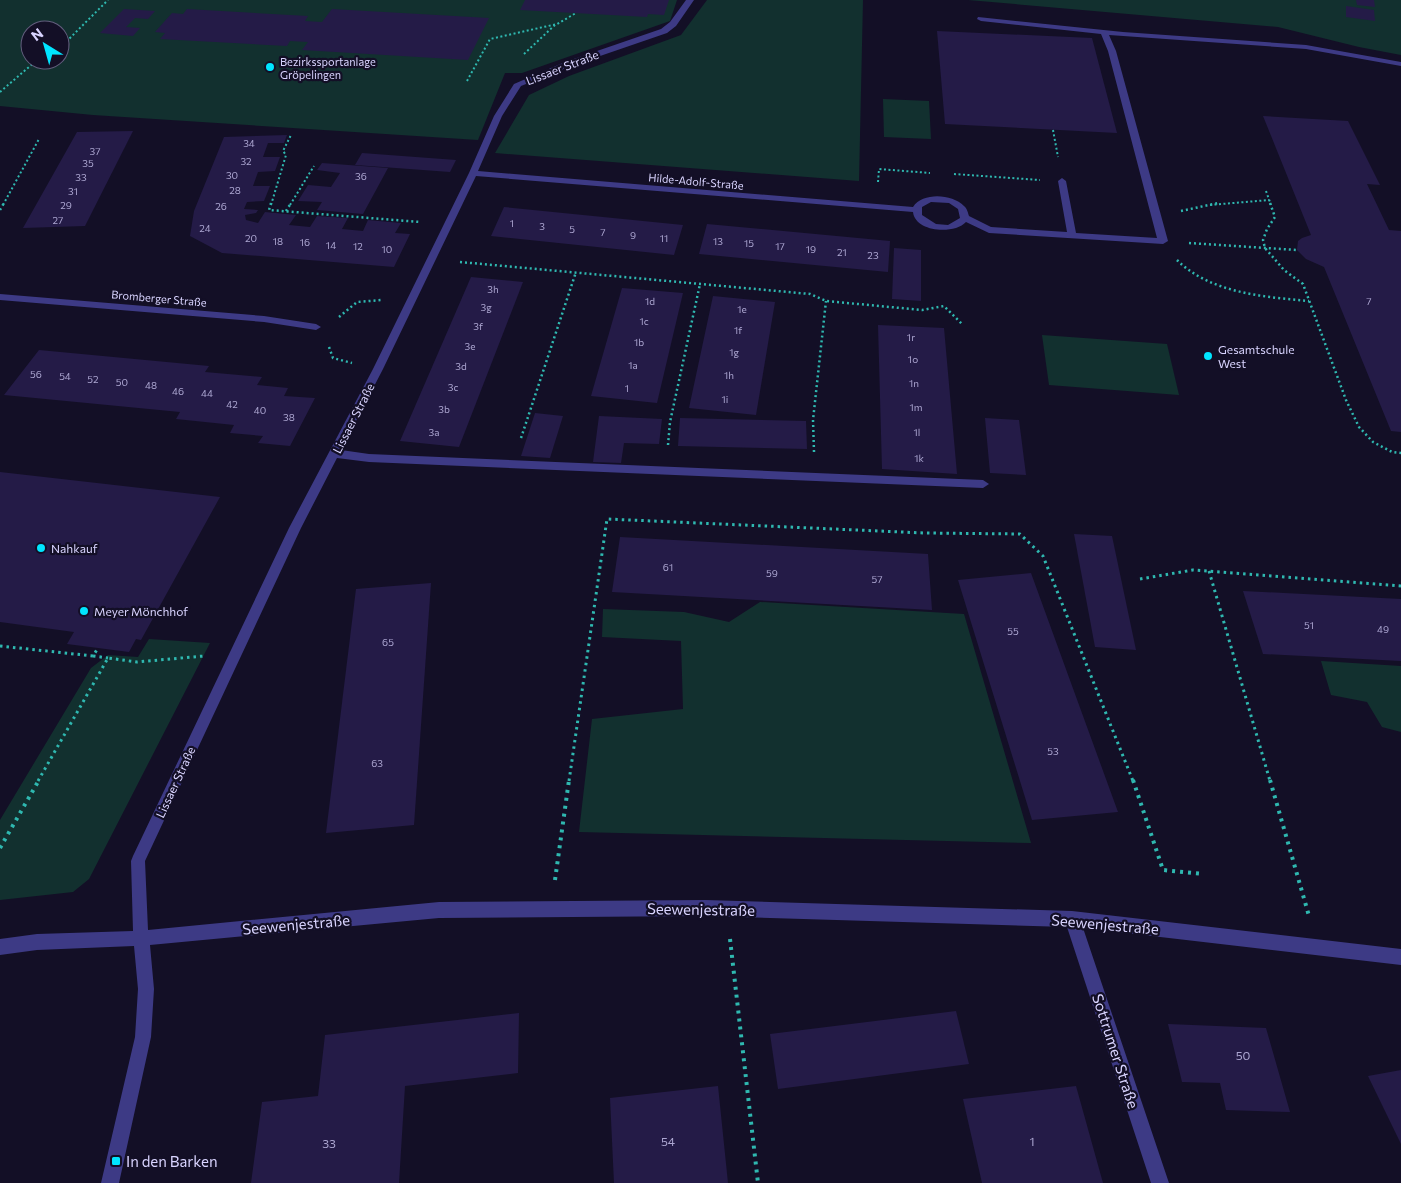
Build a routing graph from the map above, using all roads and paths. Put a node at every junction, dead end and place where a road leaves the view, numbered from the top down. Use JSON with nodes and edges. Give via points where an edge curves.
{"nodes":[{"id":1,"x":108,"y":0,"type":"edge"},
{"id":2,"x":690,"y":0,"type":"edge"},
{"id":3,"x":576,"y":14,"type":"dead end"},
{"id":4,"x":981,"y":19,"type":"dead end"},
{"id":5,"x":1104,"y":32,"type":"junction"},
{"id":6,"x":70,"y":38,"type":"edge"},
{"id":7,"x":1401,"y":64,"type":"edge"},
{"id":8,"x":25,"y":70,"type":"edge"},
{"id":9,"x":467,"y":81,"type":"dead end"},
{"id":10,"x":0,"y":92,"type":"edge"},
{"id":11,"x":1053,"y":130,"type":"dead end"},
{"id":12,"x":291,"y":135,"type":"dead end"},
{"id":13,"x":39,"y":139,"type":"dead end"},
{"id":14,"x":1058,"y":159,"type":"dead end"},
{"id":15,"x":314,"y":166,"type":"dead end"},
{"id":16,"x":473,"y":173,"type":"junction"},
{"id":17,"x":1062,"y":181,"type":"dead end"},
{"id":18,"x":1266,"y":191,"type":"dead end"},
{"id":19,"x":1269,"y":200,"type":"junction"},
{"id":20,"x":0,"y":210,"type":"edge"},
{"id":21,"x":917,"y":210,"type":"junction"},
{"id":22,"x":286,"y":211,"type":"junction"},
{"id":23,"x":965,"y":218,"type":"junction"},
{"id":24,"x":448,"y":225,"type":"junction"},
{"id":25,"x":1072,"y":235,"type":"junction"},
{"id":26,"x":1163,"y":241,"type":"junction"},
{"id":27,"x":1265,"y":248,"type":"junction"},
{"id":28,"x":1297,"y":250,"type":"dead end"},
{"id":29,"x":432,"y":259,"type":"junction"},
{"id":30,"x":576,"y":272,"type":"junction"},
{"id":31,"x":700,"y":284,"type":"junction"},
{"id":32,"x":0,"y":297,"type":"edge"},
{"id":33,"x":826,"y":301,"type":"junction"},
{"id":34,"x":1309,"y":301,"type":"junction"},
{"id":35,"x":411,"y":302,"type":"junction"},
{"id":36,"x":963,"y":325,"type":"dead end"},
{"id":37,"x":316,"y":327,"type":"junction"},
{"id":38,"x":378,"y":369,"type":"junction"},
{"id":39,"x":1401,"y":453,"type":"edge"},
{"id":40,"x":334,"y":454,"type":"junction"},
{"id":41,"x":512,"y":464,"type":"junction"},
{"id":42,"x":666,"y":471,"type":"junction"},
{"id":43,"x":816,"y":477,"type":"junction"},
{"id":44,"x":983,"y":484,"type":"dead end"},
{"id":45,"x":1209,"y":570,"type":"junction"},
{"id":46,"x":1140,"y":579,"type":"dead end"},
{"id":47,"x":1401,"y":586,"type":"edge"},
{"id":48,"x":0,"y":646,"type":"edge"},
{"id":49,"x":98,"y":648,"type":"dead end"},
{"id":50,"x":237,"y":652,"type":"junction"},
{"id":51,"x":93,"y":656,"type":"junction"},
{"id":52,"x":108,"y":658,"type":"junction"},
{"id":53,"x":0,"y":848,"type":"edge"},
{"id":54,"x":1203,"y":874,"type":"dead end"},
{"id":55,"x":551,"y":909,"type":"junction"},
{"id":56,"x":726,"y":909,"type":"junction"},
{"id":57,"x":1072,"y":920,"type":"junction"},
{"id":58,"x":141,"y":938,"type":"junction"},
{"id":59,"x":0,"y":947,"type":"edge"},
{"id":60,"x":1317,"y":948,"type":"junction"},
{"id":61,"x":1401,"y":957,"type":"edge"},
{"id":62,"x":110,"y":1183,"type":"edge"},
{"id":63,"x":758,"y":1183,"type":"edge"},
{"id":64,"x":1160,"y":1183,"type":"edge"}],
"edges":[{"from":1,"to":6,"type":"path"},
{"from":2,"to":16,"type":"street","name":"Lissaer Straße","via":[[664,31],[518,84],[498,116]]},
{"from":3,"to":9,"type":"path","via":[[557,24],[490,39]]},
{"from":4,"to":5,"type":"street"},
{"from":5,"to":7,"type":"street","via":[[1306,47]]},
{"from":5,"to":26,"type":"street","via":[[1112,51]]},
{"from":8,"to":10,"type":"path"},
{"from":11,"to":14,"type":"path"},
{"from":12,"to":22,"type":"path","via":[[283,151],[286,155],[269,210]]},
{"from":13,"to":20,"type":"path"},
{"from":15,"to":22,"type":"path"},
{"from":16,"to":21,"type":"street","name":"Hilde-Adolf-Straße"},
{"from":16,"to":24,"type":"street","name":"Lissaer Straße"},
{"from":17,"to":25,"type":"street"},
{"from":18,"to":19,"type":"path"},
{"from":19,"to":26,"type":"path","via":[[1239,200],[1179,211],[1167,222]]},
{"from":19,"to":27,"type":"path","via":[[1275,217],[1263,240]]},
{"from":21,"to":23,"type":"street","via":[[921,220],[933,226],[956,225]]},
{"from":21,"to":23,"type":"street","via":[[928,200],[944,199],[962,208]]},
{"from":22,"to":24,"type":"path"},
{"from":23,"to":25,"type":"street","via":[[988,230]]},
{"from":24,"to":29,"type":"street","name":"Lissaer Straße"},
{"from":25,"to":26,"type":"street"},
{"from":26,"to":27,"type":"path"},
{"from":26,"to":34,"type":"path","via":[[1179,263],[1224,287],[1264,297]]},
{"from":27,"to":28,"type":"path"},
{"from":27,"to":34,"type":"path","via":[[1284,270],[1303,284]]},
{"from":29,"to":30,"type":"path"},
{"from":29,"to":35,"type":"street","name":"Lissaer Straße"},
{"from":30,"to":31,"type":"path"},
{"from":30,"to":41,"type":"path"},
{"from":31,"to":33,"type":"path","via":[[810,294]]},
{"from":31,"to":42,"type":"path","via":[[670,422]]},
{"from":32,"to":37,"type":"street","name":"Bromberger Straße","via":[[264,319]]},
{"from":33,"to":36,"type":"path","via":[[922,310],[944,306]]},
{"from":33,"to":43,"type":"path","via":[[813,420]]},
{"from":34,"to":39,"type":"path","via":[[1359,427],[1373,442]]},
{"from":35,"to":37,"type":"path","via":[[357,302],[326,326]]},
{"from":35,"to":38,"type":"street","name":"Lissaer Straße"},
{"from":37,"to":38,"type":"path","via":[[325,332],[333,358]]},
{"from":38,"to":40,"type":"street","name":"Lissaer Straße"},
{"from":40,"to":41,"type":"street"},
{"from":40,"to":50,"type":"street","name":"Lissaer Straße"},
{"from":41,"to":42,"type":"street"},
{"from":42,"to":43,"type":"street"},
{"from":43,"to":44,"type":"street"},
{"from":45,"to":46,"type":"path"},
{"from":45,"to":47,"type":"path"},
{"from":45,"to":60,"type":"path"},
{"from":48,"to":51,"type":"path"},
{"from":49,"to":51,"type":"path"},
{"from":50,"to":52,"type":"path","via":[[137,662]]},
{"from":50,"to":58,"type":"street","name":"Lissaer Straße","via":[[138,861]]},
{"from":51,"to":52,"type":"path"},
{"from":52,"to":53,"type":"path"},
{"from":54,"to":55,"type":"path","via":[[1163,870],[1138,793],[1043,556],[1020,534],[607,519]]},
{"from":55,"to":56,"type":"street","name":"Seewenjestraße"},
{"from":55,"to":58,"type":"street","name":"Seewenjestraße","via":[[439,910]]},
{"from":56,"to":57,"type":"street","name":"Seewenjestraße"},
{"from":56,"to":63,"type":"path"},
{"from":57,"to":60,"type":"street","name":"Seewenjestraße"},
{"from":57,"to":64,"type":"street","name":"Sottrumer Straße"},
{"from":58,"to":59,"type":"street","name":"Seewenjestraße","via":[[37,942]]},
{"from":58,"to":62,"type":"street","via":[[146,989],[143,1037]]},
{"from":60,"to":61,"type":"street","name":"Seewenjestraße"}]}
